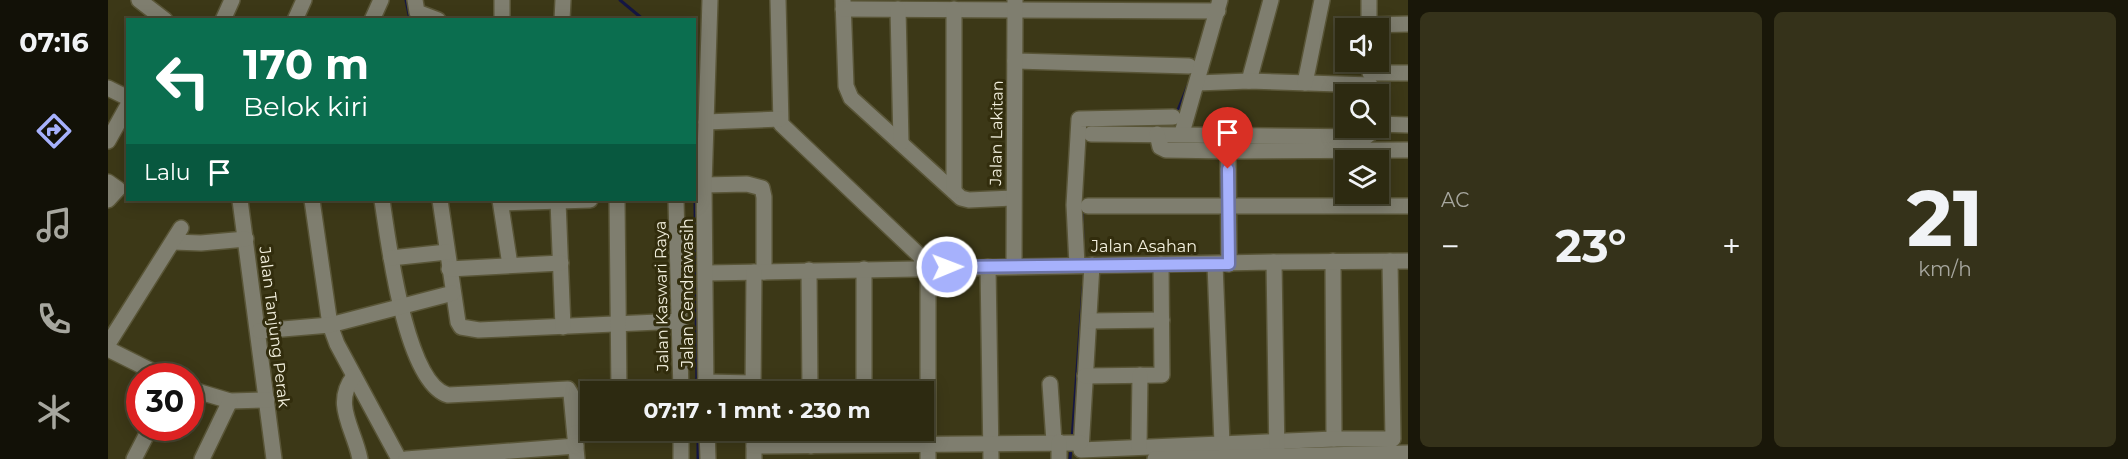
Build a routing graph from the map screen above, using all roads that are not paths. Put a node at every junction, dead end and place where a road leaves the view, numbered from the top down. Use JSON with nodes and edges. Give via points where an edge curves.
{"nodes":[{"id":1,"x":139,"y":0,"type":"edge"},
{"id":2,"x":232,"y":0,"type":"edge"},
{"id":3,"x":304,"y":0,"type":"edge"},
{"id":4,"x":381,"y":0,"type":"edge"},
{"id":5,"x":415,"y":0,"type":"edge"},
{"id":6,"x":502,"y":0,"type":"edge"},
{"id":7,"x":563,"y":0,"type":"edge"},
{"id":8,"x":710,"y":0,"type":"edge"},
{"id":9,"x":778,"y":0,"type":"edge"},
{"id":10,"x":1271,"y":0,"type":"edge"},
{"id":11,"x":1322,"y":0,"type":"edge"},
{"id":12,"x":1364,"y":1,"type":"edge"},
{"id":13,"x":843,"y":4,"type":"edge"},
{"id":14,"x":1015,"y":4,"type":"edge"},
{"id":15,"x":1214,"y":8,"type":"edge"},
{"id":16,"x":898,"y":9,"type":"junction"},
{"id":17,"x":954,"y":9,"type":"junction"},
{"id":18,"x":162,"y":18,"type":"edge"},
{"id":19,"x":224,"y":18,"type":"edge"},
{"id":20,"x":296,"y":18,"type":"edge"},
{"id":21,"x":373,"y":18,"type":"edge"},
{"id":22,"x":433,"y":18,"type":"edge"},
{"id":23,"x":502,"y":18,"type":"edge"},
{"id":24,"x":562,"y":18,"type":"edge"},
{"id":25,"x":1367,"y":18,"type":"edge"},
{"id":26,"x":1408,"y":24,"type":"edge"},
{"id":27,"x":1389,"y":25,"type":"edge"},
{"id":28,"x":1015,"y":61,"type":"junction"},
{"id":29,"x":1189,"y":66,"type":"dead end"},
{"id":30,"x":1408,"y":73,"type":"edge"},
{"id":31,"x":1370,"y":79,"type":"edge"},
{"id":32,"x":1249,"y":81,"type":"junction"},
{"id":33,"x":1197,"y":82,"type":"junction"},
{"id":34,"x":1305,"y":82,"type":"junction"},
{"id":35,"x":108,"y":88,"type":"edge"},
{"id":36,"x":126,"y":97,"type":"edge"},
{"id":37,"x":126,"y":109,"type":"edge"},
{"id":38,"x":1173,"y":117,"type":"dead end"},
{"id":39,"x":780,"y":119,"type":"junction"},
{"id":40,"x":1389,"y":124,"type":"edge"},
{"id":41,"x":1408,"y":125,"type":"edge"},
{"id":42,"x":701,"y":131,"type":"edge"},
{"id":43,"x":1182,"y":133,"type":"junction"},
{"id":44,"x":1091,"y":134,"type":"dead end"},
{"id":45,"x":1156,"y":134,"type":"junction"},
{"id":46,"x":1335,"y":136,"type":"edge"},
{"id":47,"x":108,"y":141,"type":"edge"},
{"id":48,"x":901,"y":143,"type":"junction"},
{"id":49,"x":1408,"y":150,"type":"edge"},
{"id":50,"x":1228,"y":152,"type":"junction"},
{"id":51,"x":108,"y":182,"type":"edge"},
{"id":52,"x":704,"y":185,"type":"junction"},
{"id":53,"x":954,"y":191,"type":"junction"},
{"id":54,"x":1013,"y":198,"type":"junction"},
{"id":55,"x":108,"y":200,"type":"edge"},
{"id":56,"x":240,"y":201,"type":"edge"},
{"id":57,"x":312,"y":201,"type":"edge"},
{"id":58,"x":382,"y":201,"type":"edge"},
{"id":59,"x":440,"y":201,"type":"edge"},
{"id":60,"x":501,"y":201,"type":"edge"},
{"id":61,"x":558,"y":201,"type":"joint"},
{"id":62,"x":617,"y":201,"type":"edge"},
{"id":63,"x":676,"y":201,"type":"edge"},
{"id":64,"x":1228,"y":205,"type":"junction"},
{"id":65,"x":1088,"y":206,"type":"dead end"},
{"id":66,"x":1408,"y":206,"type":"edge"},
{"id":67,"x":181,"y":228,"type":"dead end"},
{"id":68,"x":246,"y":239,"type":"junction"},
{"id":69,"x":173,"y":242,"type":"junction"},
{"id":70,"x":447,"y":252,"type":"junction"},
{"id":71,"x":391,"y":258,"type":"junction"},
{"id":72,"x":1333,"y":261,"type":"junction"},
{"id":73,"x":1390,"y":261,"type":"junction"},
{"id":74,"x":1408,"y":261,"type":"edge"},
{"id":75,"x":1274,"y":262,"type":"junction"},
{"id":76,"x":561,"y":263,"type":"junction"},
{"id":77,"x":1161,"y":264,"type":"junction"},
{"id":78,"x":1222,"y":264,"type":"junction"},
{"id":79,"x":510,"y":265,"type":"junction"},
{"id":80,"x":1085,"y":265,"type":"junction"},
{"id":81,"x":1014,"y":266,"type":"junction"},
{"id":82,"x":988,"y":267,"type":"junction"},
{"id":83,"x":926,"y":268,"type":"junction"},
{"id":84,"x":449,"y":269,"type":"junction"},
{"id":85,"x":864,"y":269,"type":"junction"},
{"id":86,"x":809,"y":270,"type":"junction"},
{"id":87,"x":759,"y":272,"type":"junction"},
{"id":88,"x":706,"y":273,"type":"junction"},
{"id":89,"x":453,"y":292,"type":"junction"},
{"id":90,"x":400,"y":308,"type":"junction"},
{"id":91,"x":1162,"y":320,"type":"junction"},
{"id":92,"x":681,"y":321,"type":"junction"},
{"id":93,"x":1090,"y":321,"type":"junction"},
{"id":94,"x":619,"y":324,"type":"junction"},
{"id":95,"x":330,"y":325,"type":"junction"},
{"id":96,"x":562,"y":327,"type":"junction"},
{"id":97,"x":259,"y":332,"type":"junction"},
{"id":98,"x":108,"y":344,"type":"edge"},
{"id":99,"x":108,"y":349,"type":"edge"},
{"id":100,"x":136,"y":363,"type":"edge"},
{"id":101,"x":1140,"y":375,"type":"junction"},
{"id":102,"x":354,"y":376,"type":"junction"},
{"id":103,"x":1085,"y":376,"type":"junction"},
{"id":104,"x":619,"y":381,"type":"edge"},
{"id":105,"x":681,"y":381,"type":"edge"},
{"id":106,"x":705,"y":381,"type":"edge"},
{"id":107,"x":753,"y":381,"type":"edge"},
{"id":108,"x":810,"y":381,"type":"edge"},
{"id":109,"x":864,"y":381,"type":"edge"},
{"id":110,"x":1050,"y":384,"type":"dead end"},
{"id":111,"x":204,"y":393,"type":"edge"},
{"id":112,"x":267,"y":400,"type":"junction"},
{"id":113,"x":230,"y":401,"type":"junction"},
{"id":114,"x":213,"y":436,"type":"junction"},
{"id":115,"x":143,"y":441,"type":"edge"},
{"id":116,"x":591,"y":441,"type":"edge"},
{"id":117,"x":681,"y":441,"type":"edge"},
{"id":118,"x":707,"y":441,"type":"edge"},
{"id":119,"x":787,"y":441,"type":"edge"},
{"id":120,"x":907,"y":441,"type":"edge"},
{"id":121,"x":928,"y":443,"type":"junction"},
{"id":122,"x":1222,"y":444,"type":"junction"},
{"id":123,"x":1340,"y":444,"type":"junction"},
{"id":124,"x":754,"y":445,"type":"edge"},
{"id":125,"x":576,"y":446,"type":"edge"},
{"id":126,"x":1139,"y":447,"type":"junction"},
{"id":127,"x":1073,"y":448,"type":"edge"},
{"id":128,"x":1398,"y":448,"type":"edge"},
{"id":129,"x":991,"y":452,"type":"edge"},
{"id":130,"x":1277,"y":452,"type":"edge"},
{"id":131,"x":518,"y":455,"type":"edge"},
{"id":132,"x":463,"y":457,"type":"edge"},
{"id":133,"x":134,"y":459,"type":"edge"},
{"id":134,"x":202,"y":459,"type":"edge"},
{"id":135,"x":214,"y":459,"type":"edge"},
{"id":136,"x":274,"y":459,"type":"edge"},
{"id":137,"x":360,"y":459,"type":"edge"},
{"id":138,"x":399,"y":459,"type":"edge"},
{"id":139,"x":406,"y":459,"type":"edge"},
{"id":140,"x":681,"y":459,"type":"edge"},
{"id":141,"x":708,"y":459,"type":"edge"},
{"id":142,"x":928,"y":459,"type":"edge"},
{"id":143,"x":1059,"y":459,"type":"edge"},
{"id":144,"x":1155,"y":459,"type":"edge"}],
"edges":[{"from":1,"to":18,"type":"street"},
{"from":2,"to":19,"type":"street"},
{"from":3,"to":20,"type":"street"},
{"from":4,"to":21,"type":"street"},
{"from":5,"to":22,"type":"street","via":[[417,12]]},
{"from":6,"to":23,"type":"street"},
{"from":7,"to":24,"type":"street"},
{"from":8,"to":42,"type":"street","name":"Jalan Cendrawasih"},
{"from":9,"to":39,"type":"street"},
{"from":10,"to":32,"type":"street"},
{"from":11,"to":34,"type":"street"},
{"from":12,"to":25,"type":"street"},
{"from":13,"to":16,"type":"street"},
{"from":13,"to":48,"type":"street","via":[[848,94]]},
{"from":14,"to":15,"type":"street"},
{"from":14,"to":17,"type":"street"},
{"from":14,"to":28,"type":"street","name":"Jalan Lakitan"},
{"from":15,"to":33,"type":"street"},
{"from":16,"to":17,"type":"street"},
{"from":16,"to":48,"type":"street"},
{"from":17,"to":53,"type":"street"},
{"from":26,"to":27,"type":"street"},
{"from":28,"to":29,"type":"street"},
{"from":28,"to":54,"type":"street","name":"Jalan Lakitan"},
{"from":30,"to":31,"type":"street"},
{"from":31,"to":34,"type":"street"},
{"from":32,"to":33,"type":"street"},
{"from":32,"to":34,"type":"street"},
{"from":33,"to":43,"type":"street"},
{"from":35,"to":36,"type":"street"},
{"from":37,"to":47,"type":"street"},
{"from":38,"to":80,"type":"street","via":[[1079,119],[1074,205]]},
{"from":39,"to":42,"type":"street"},
{"from":39,"to":83,"type":"street","via":[[785,131],[920,256]]},
{"from":40,"to":41,"type":"street"},
{"from":42,"to":52,"type":"street","name":"Jalan Cendrawasih"},
{"from":43,"to":45,"type":"street"},
{"from":43,"to":46,"type":"street"},
{"from":44,"to":45,"type":"street"},
{"from":45,"to":50,"type":"street","via":[[1160,147],[1166,150]]},
{"from":48,"to":53,"type":"street"},
{"from":49,"to":50,"type":"street"},
{"from":50,"to":64,"type":"street"},
{"from":51,"to":55,"type":"street","via":[[118,189]]},
{"from":52,"to":87,"type":"street","via":[[747,184],[762,188]]},
{"from":52,"to":88,"type":"street","name":"Jalan Cendrawasih"},
{"from":53,"to":54,"type":"street","via":[[964,200]]},
{"from":54,"to":81,"type":"street","name":"Jalan Lakitan"},
{"from":56,"to":68,"type":"street","name":"Jalan Tanjung Perak"},
{"from":57,"to":95,"type":"street"},
{"from":58,"to":71,"type":"street"},
{"from":59,"to":70,"type":"street"},
{"from":60,"to":61,"type":"street"},
{"from":60,"to":79,"type":"street"},
{"from":61,"to":76,"type":"street"},
{"from":62,"to":94,"type":"street"},
{"from":63,"to":92,"type":"street","name":"Jalan Kaswari Raya"},
{"from":64,"to":65,"type":"street"},
{"from":64,"to":66,"type":"street"},
{"from":64,"to":78,"type":"street"},
{"from":67,"to":69,"type":"street"},
{"from":68,"to":69,"type":"street"},
{"from":68,"to":97,"type":"street","name":"Jalan Tanjung Perak"},
{"from":69,"to":98,"type":"street"},
{"from":70,"to":71,"type":"street"},
{"from":70,"to":84,"type":"street"},
{"from":71,"to":90,"type":"street"},
{"from":72,"to":73,"type":"street","name":"Jalan Asahan"},
{"from":72,"to":75,"type":"street","name":"Jalan Asahan"},
{"from":72,"to":123,"type":"street"},
{"from":73,"to":74,"type":"street","name":"Jalan Asahan"},
{"from":73,"to":128,"type":"street"},
{"from":75,"to":78,"type":"street","name":"Jalan Asahan"},
{"from":75,"to":130,"type":"street"},
{"from":76,"to":79,"type":"street"},
{"from":76,"to":96,"type":"street"},
{"from":77,"to":78,"type":"street","name":"Jalan Asahan"},
{"from":77,"to":80,"type":"street","name":"Jalan Asahan"},
{"from":77,"to":91,"type":"street"},
{"from":78,"to":122,"type":"street"},
{"from":79,"to":84,"type":"street"},
{"from":80,"to":81,"type":"street","name":"Jalan Asahan"},
{"from":80,"to":93,"type":"street"},
{"from":81,"to":82,"type":"street","name":"Jalan Asahan"},
{"from":82,"to":83,"type":"street","name":"Jalan Asahan"},
{"from":82,"to":129,"type":"street"},
{"from":83,"to":85,"type":"street","name":"Jalan Asahan"},
{"from":83,"to":121,"type":"street"},
{"from":84,"to":89,"type":"street"},
{"from":85,"to":86,"type":"street","name":"Jalan Asahan"},
{"from":85,"to":109,"type":"street"},
{"from":86,"to":87,"type":"street","name":"Jalan Asahan"},
{"from":86,"to":108,"type":"street"},
{"from":87,"to":88,"type":"street","name":"Jalan Asahan"},
{"from":87,"to":107,"type":"street"},
{"from":88,"to":106,"type":"street","name":"Jalan Cendrawasih"},
{"from":89,"to":90,"type":"street"},
{"from":89,"to":96,"type":"street","via":[[458,322],[463,328]]},
{"from":90,"to":95,"type":"street"},
{"from":90,"to":125,"type":"street","via":[[412,344],[440,392],[448,395],[567,388],[571,394]]},
{"from":91,"to":93,"type":"street"},
{"from":91,"to":101,"type":"street","via":[[1162,375]]},
{"from":92,"to":94,"type":"street"},
{"from":92,"to":105,"type":"street","name":"Jalan Kaswari Raya"},
{"from":93,"to":103,"type":"street"},
{"from":94,"to":96,"type":"street"},
{"from":94,"to":104,"type":"street"},
{"from":95,"to":97,"type":"street"},
{"from":95,"to":102,"type":"street"},
{"from":97,"to":112,"type":"street","name":"Jalan Tanjung Perak"},
{"from":99,"to":100,"type":"street"},
{"from":101,"to":103,"type":"street"},
{"from":101,"to":126,"type":"street"},
{"from":102,"to":137,"type":"street","via":[[342,400]]},
{"from":102,"to":138,"type":"street"},
{"from":103,"to":127,"type":"street"},
{"from":110,"to":127,"type":"street"},
{"from":111,"to":113,"type":"street"},
{"from":112,"to":113,"type":"street"},
{"from":112,"to":136,"type":"street","name":"Jalan Tanjung Perak"},
{"from":113,"to":114,"type":"street"},
{"from":114,"to":134,"type":"street"},
{"from":114,"to":135,"type":"street"},
{"from":115,"to":133,"type":"street"},
{"from":116,"to":125,"type":"street"},
{"from":117,"to":140,"type":"street"},
{"from":118,"to":141,"type":"street"},
{"from":119,"to":124,"type":"street"},
{"from":120,"to":121,"type":"street"},
{"from":121,"to":129,"type":"street"},
{"from":121,"to":142,"type":"street"},
{"from":122,"to":126,"type":"street"},
{"from":122,"to":130,"type":"street"},
{"from":123,"to":128,"type":"street"},
{"from":123,"to":130,"type":"street"},
{"from":125,"to":131,"type":"street"},
{"from":126,"to":127,"type":"street"},
{"from":127,"to":129,"type":"street"},
{"from":127,"to":143,"type":"street"},
{"from":130,"to":144,"type":"street"},
{"from":131,"to":132,"type":"street"},
{"from":132,"to":139,"type":"street"}]}
